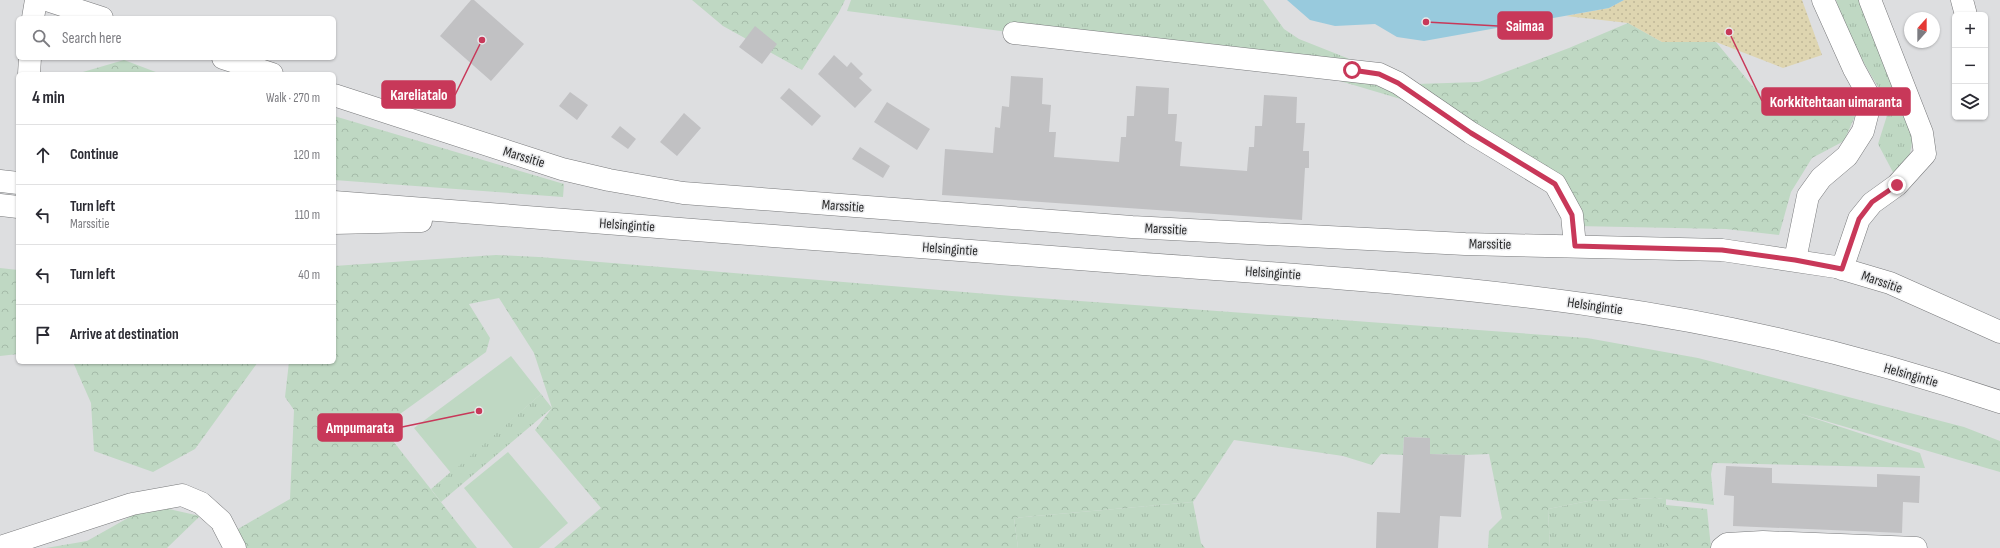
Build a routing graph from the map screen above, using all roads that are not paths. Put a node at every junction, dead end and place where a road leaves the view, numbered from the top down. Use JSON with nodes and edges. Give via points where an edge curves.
{"nodes":[{"id":1,"x":36,"y":0,"type":"edge"},
{"id":2,"x":47,"y":0,"type":"edge"},
{"id":3,"x":1823,"y":0,"type":"edge"},
{"id":4,"x":1870,"y":0,"type":"edge"},
{"id":5,"x":1962,"y":0,"type":"edge"},
{"id":6,"x":1965,"y":12,"type":"edge"},
{"id":7,"x":33,"y":16,"type":"edge"},
{"id":8,"x":96,"y":16,"type":"edge"},
{"id":9,"x":1014,"y":33,"type":"dead end"},
{"id":10,"x":30,"y":60,"type":"edge"},
{"id":11,"x":229,"y":60,"type":"edge"},
{"id":12,"x":29,"y":72,"type":"edge"},
{"id":13,"x":266,"y":72,"type":"edge"},
{"id":14,"x":336,"y":96,"type":"edge"},
{"id":15,"x":0,"y":181,"type":"edge"},
{"id":16,"x":16,"y":183,"type":"edge"},
{"id":17,"x":336,"y":202,"type":"edge"},
{"id":18,"x":0,"y":206,"type":"edge"},
{"id":19,"x":16,"y":207,"type":"edge"},
{"id":20,"x":534,"y":218,"type":"junction"},
{"id":21,"x":336,"y":223,"type":"edge"},
{"id":22,"x":1575,"y":246,"type":"junction"},
{"id":23,"x":1795,"y":260,"type":"junction"},
{"id":24,"x":1842,"y":269,"type":"junction"},
{"id":25,"x":2000,"y":332,"type":"edge"},
{"id":26,"x":2000,"y":402,"type":"edge"},
{"id":27,"x":0,"y":547,"type":"edge"},
{"id":28,"x":235,"y":548,"type":"edge"},
{"id":29,"x":1722,"y":548,"type":"edge"},
{"id":30,"x":1916,"y":548,"type":"edge"}],
"edges":[{"from":1,"to":7,"type":"street"},
{"from":2,"to":8,"type":"street"},
{"from":3,"to":23,"type":"street","via":[[1871,100],[1863,131],[1847,156],[1821,178],[1808,196]]},
{"from":4,"to":24,"type":"street","via":[[1922,133],[1925,154],[1897,185],[1872,202],[1859,219]]},
{"from":5,"to":6,"type":"street"},
{"from":9,"to":22,"type":"street","via":[[1379,74],[1398,83],[1471,133],[1555,184],[1572,215]]},
{"from":10,"to":12,"type":"street"},
{"from":11,"to":13,"type":"street"},
{"from":14,"to":22,"type":"street","name":"Marssitie","via":[[562,169],[683,193],[1132,227],[1465,244]]},
{"from":15,"to":16,"type":"street"},
{"from":17,"to":20,"type":"street","name":"Helsingintie"},
{"from":18,"to":19,"type":"street"},
{"from":20,"to":21,"type":"street","name":"Helsingintie"},
{"from":20,"to":26,"type":"street","name":"Helsingintie","via":[[1484,291],[1600,306],[1705,324],[1809,346]]},
{"from":22,"to":23,"type":"street","name":"Marssitie","via":[[1722,250]]},
{"from":23,"to":24,"type":"street","name":"Marssitie"},
{"from":24,"to":25,"type":"street","name":"Marssitie","via":[[1890,283]]},
{"from":27,"to":28,"type":"street","via":[[132,504],[182,495],[201,503],[221,521]]},
{"from":29,"to":30,"type":"street","via":[[1726,544],[1763,542]]}]}
